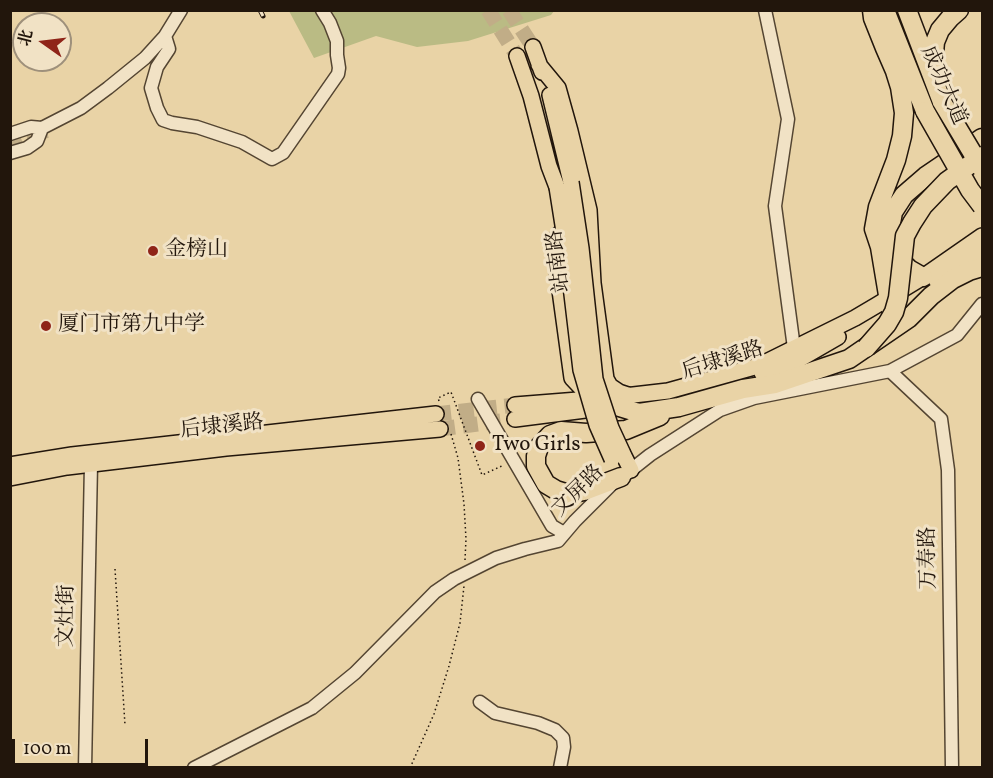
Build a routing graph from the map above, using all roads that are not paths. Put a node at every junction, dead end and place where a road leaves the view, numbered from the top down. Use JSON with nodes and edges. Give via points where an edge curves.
{"nodes":[{"id":1,"x":181,"y":10,"type":"edge"},
{"id":2,"x":322,"y":10,"type":"edge"},
{"id":3,"x":765,"y":10,"type":"edge"},
{"id":4,"x":872,"y":10,"type":"edge"},
{"id":5,"x":885,"y":10,"type":"edge"},
{"id":6,"x":907,"y":10,"type":"edge"},
{"id":7,"x":959,"y":10,"type":"edge"},
{"id":8,"x":165,"y":36,"type":"junction"},
{"id":9,"x":533,"y":46,"type":"tunnel mouth"},
{"id":10,"x":517,"y":56,"type":"tunnel mouth"},
{"id":11,"x":539,"y":64,"type":"junction"},
{"id":12,"x":940,"y":96,"type":"junction"},
{"id":13,"x":42,"y":128,"type":"junction"},
{"id":14,"x":982,"y":130,"type":"edge"},
{"id":15,"x":10,"y":134,"type":"edge"},
{"id":16,"x":982,"y":138,"type":"edge"},
{"id":17,"x":10,"y":153,"type":"edge"},
{"id":18,"x":982,"y":156,"type":"edge"},
{"id":19,"x":982,"y":170,"type":"edge"},
{"id":20,"x":564,"y":184,"type":"junction"},
{"id":21,"x":982,"y":206,"type":"edge"},
{"id":22,"x":982,"y":236,"type":"edge"},
{"id":23,"x":880,"y":247,"type":"junction"},
{"id":24,"x":982,"y":250,"type":"edge"},
{"id":25,"x":591,"y":257,"type":"junction"},
{"id":26,"x":982,"y":267,"type":"edge"},
{"id":27,"x":923,"y":282,"type":"junction"},
{"id":28,"x":889,"y":303,"type":"junction"},
{"id":29,"x":982,"y":304,"type":"edge"},
{"id":30,"x":794,"y":348,"type":"junction"},
{"id":31,"x":866,"y":348,"type":"junction"},
{"id":32,"x":890,"y":371,"type":"junction"},
{"id":33,"x":588,"y":394,"type":"junction"},
{"id":34,"x":478,"y":399,"type":"dead end"},
{"id":35,"x":623,"y":401,"type":"junction"},
{"id":36,"x":437,"y":406,"type":"tunnel mouth"},
{"id":37,"x":683,"y":406,"type":"junction"},
{"id":38,"x":515,"y":412,"type":"tunnel mouth"},
{"id":39,"x":440,"y":429,"type":"tunnel mouth"},
{"id":40,"x":618,"y":456,"type":"junction"},
{"id":41,"x":91,"y":464,"type":"junction"},
{"id":42,"x":10,"y":465,"type":"edge"},
{"id":43,"x":626,"y":473,"type":"junction"},
{"id":44,"x":10,"y":478,"type":"edge"},
{"id":45,"x":564,"y":533,"type":"junction"},
{"id":46,"x":480,"y":702,"type":"dead end"},
{"id":47,"x":85,"y":768,"type":"edge"},
{"id":48,"x":194,"y":768,"type":"edge"},
{"id":49,"x":560,"y":768,"type":"edge"},
{"id":50,"x":952,"y":768,"type":"edge"}],
"edges":[{"from":1,"to":8,"type":"street"},
{"from":2,"to":8,"type":"street","via":[[337,41],[338,74],[283,153],[272,159],[242,142],[163,120],[151,88],[157,67],[169,50]]},
{"from":3,"to":30,"type":"street","via":[[788,119],[776,206]]},
{"from":4,"to":23,"type":"highway","via":[[900,87],[904,113],[896,160],[874,229]]},
{"from":5,"to":21,"type":"highway","name":"成功大道","bridge":true,"via":[[925,111]]},
{"from":6,"to":12,"type":"highway","name":"成功大道"},
{"from":7,"to":12,"type":"highway","via":[[940,30],[936,42],[934,68]]},
{"from":8,"to":13,"type":"street","via":[[108,88],[81,108]]},
{"from":9,"to":11,"type":"main road","name":"站南路"},
{"from":10,"to":20,"type":"main road","name":"站南路","via":[[549,166]]},
{"from":11,"to":20,"type":"main road","name":"站南路","via":[[550,96]]},
{"from":11,"to":25,"type":"main road","via":[[558,88],[567,120],[589,210]]},
{"from":12,"to":19,"type":"highway","name":"成功大道","bridge":true},
{"from":13,"to":15,"type":"street","via":[[31,127]]},
{"from":13,"to":17,"type":"street","via":[[37,141]]},
{"from":14,"to":23,"type":"highway","via":[[928,167],[899,194],[887,217]]},
{"from":16,"to":27,"type":"highway","via":[[904,195],[893,212],[890,235],[895,255]]},
{"from":18,"to":31,"type":"highway","bridge":true,"via":[[947,181],[912,223],[905,236],[894,312]]},
{"from":20,"to":33,"type":"main road","name":"站南路","bridge":true,"via":[[566,244],[581,370]]},
{"from":20,"to":40,"type":"main road","name":"站南路","bridge":true,"via":[[580,248],[595,379]]},
{"from":22,"to":27,"type":"main road"},
{"from":23,"to":28,"type":"highway"},
{"from":24,"to":27,"type":"main road"},
{"from":25,"to":33,"type":"main road","via":[[581,232],[566,230],[559,234],[555,254],[572,378]]},
{"from":25,"to":35,"type":"main road","via":[[606,379],[620,392]]},
{"from":26,"to":31,"type":"highway","bridge":true,"via":[[953,279],[909,318]]},
{"from":27,"to":28,"type":"main road"},
{"from":28,"to":30,"type":"main road"},
{"from":28,"to":35,"type":"main road","name":"后埭溪路","via":[[793,363],[692,395]]},
{"from":29,"to":32,"type":"street","name":"文屏路","via":[[957,335]]},
{"from":30,"to":35,"type":"main road","via":[[758,366]]},
{"from":31,"to":37,"type":"highway","via":[[849,359],[798,377]]},
{"from":32,"to":43,"type":"street","name":"文屏路","via":[[754,398],[720,410]]},
{"from":32,"to":50,"type":"street","name":"万寿路","via":[[941,419],[948,471]]},
{"from":33,"to":40,"type":"main road","name":"站南路","bridge":true,"via":[[597,425]]},
{"from":34,"to":45,"type":"street","via":[[552,526]]},
{"from":35,"to":37,"type":"highway","via":[[639,413]]},
{"from":35,"to":38,"type":"main road","name":"后埭溪路"},
{"from":36,"to":42,"type":"main road","name":"后埭溪路"},
{"from":37,"to":43,"type":"highway","via":[[626,430],[561,431],[550,435],[536,456],[536,466],[546,484],[569,494]]},
{"from":39,"to":41,"type":"main road","name":"后埭溪路"},
{"from":40,"to":43,"type":"main road","name":"站南路"},
{"from":41,"to":44,"type":"main road","name":"后埭溪路"},
{"from":41,"to":47,"type":"street","name":"文灶街"},
{"from":43,"to":45,"type":"street","name":"文屏路"},
{"from":45,"to":48,"type":"street","name":"文屏路","via":[[558,541],[496,558],[454,579],[435,592],[355,673],[312,708]]},
{"from":46,"to":49,"type":"street","via":[[495,713],[555,730],[563,738]]}]}
